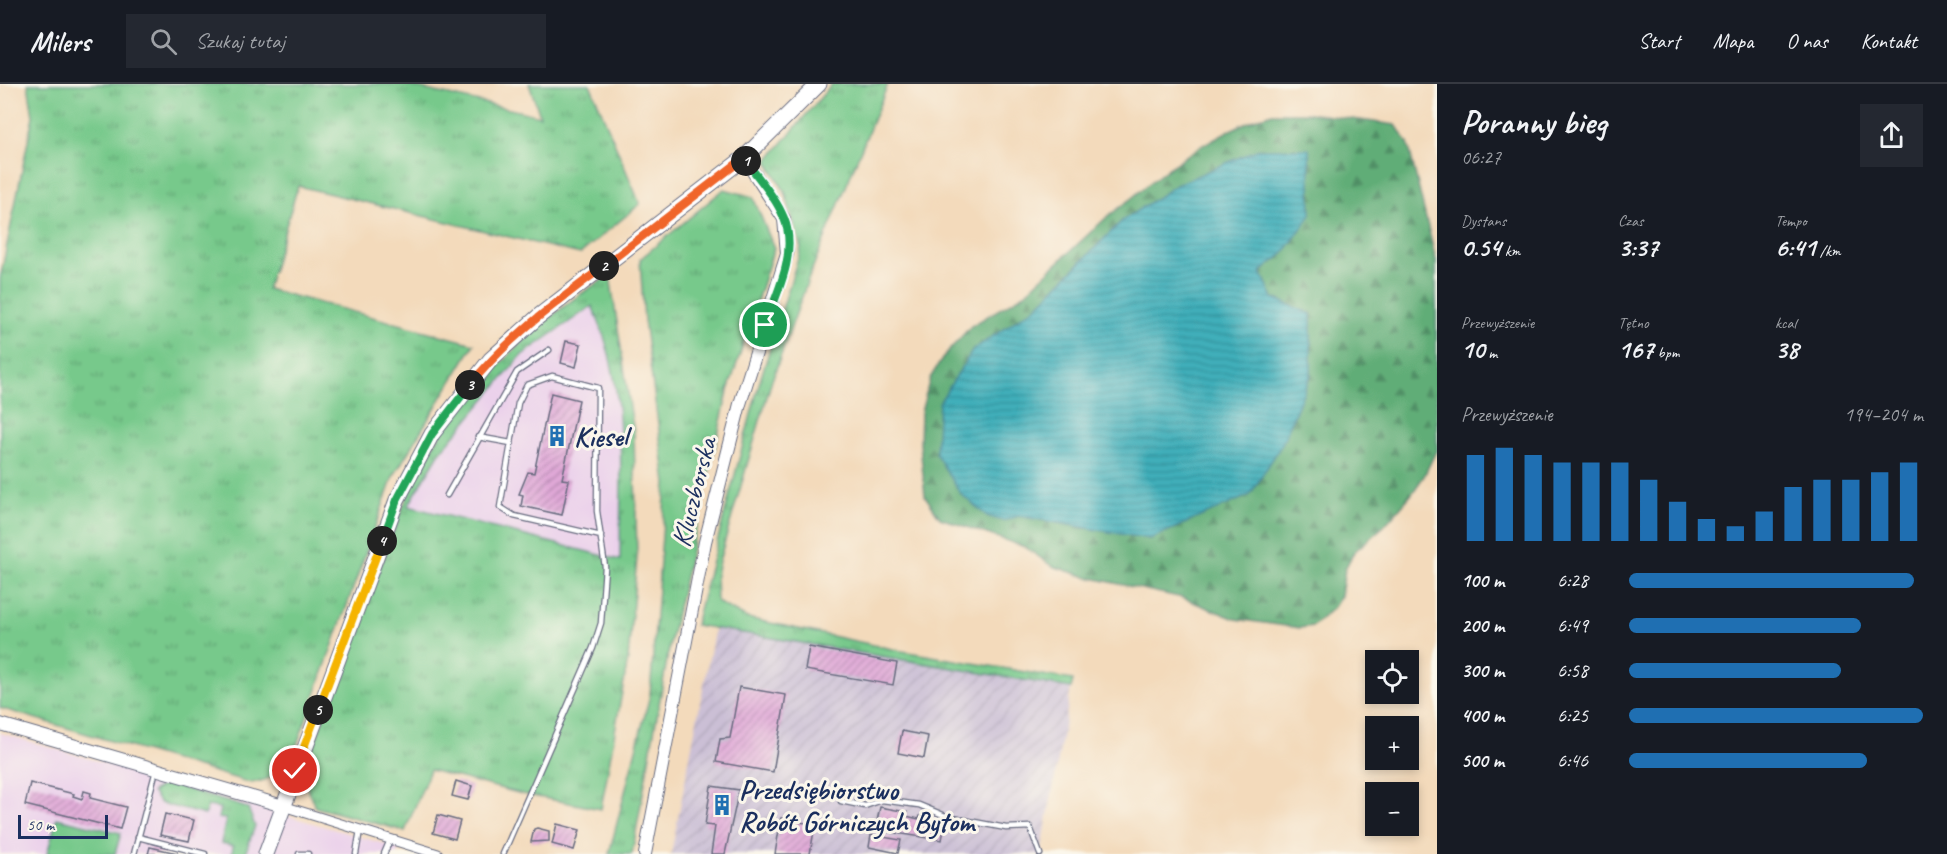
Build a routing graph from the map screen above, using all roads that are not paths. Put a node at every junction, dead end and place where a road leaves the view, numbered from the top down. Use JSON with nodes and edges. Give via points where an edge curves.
{"nodes":[{"id":1,"x":819,"y":84,"type":"edge"},
{"id":2,"x":744,"y":158,"type":"junction"},
{"id":3,"x":549,"y":350,"type":"dead end"},
{"id":4,"x":478,"y":437,"type":"junction"},
{"id":5,"x":511,"y":443,"type":"junction"},
{"id":6,"x":447,"y":495,"type":"dead end"},
{"id":7,"x":601,"y":536,"type":"junction"},
{"id":8,"x":0,"y":723,"type":"edge"},
{"id":9,"x":156,"y":770,"type":"junction"},
{"id":10,"x":841,"y":801,"type":"dead end"},
{"id":11,"x":283,"y":806,"type":"junction"},
{"id":12,"x":360,"y":830,"type":"junction"},
{"id":13,"x":138,"y":837,"type":"junction"},
{"id":14,"x":390,"y":839,"type":"junction"},
{"id":15,"x":134,"y":854,"type":"edge"},
{"id":16,"x":205,"y":854,"type":"edge"},
{"id":17,"x":266,"y":854,"type":"edge"},
{"id":18,"x":299,"y":854,"type":"edge"},
{"id":19,"x":308,"y":854,"type":"edge"},
{"id":20,"x":356,"y":854,"type":"edge"},
{"id":21,"x":384,"y":854,"type":"edge"},
{"id":22,"x":438,"y":854,"type":"edge"},
{"id":23,"x":503,"y":854,"type":"edge"},
{"id":24,"x":645,"y":854,"type":"edge"},
{"id":25,"x":1040,"y":854,"type":"edge"}],
"edges":[{"from":1,"to":2,"type":"main road"},
{"from":2,"to":11,"type":"main road","via":[[538,315],[491,359],[432,434],[397,500]]},
{"from":2,"to":24,"type":"street","name":"Kluczborska","via":[[784,219],[788,254],[740,404],[710,520]]},
{"from":3,"to":4,"type":"lane","via":[[517,372]]},
{"from":4,"to":5,"type":"lane"},
{"from":4,"to":6,"type":"lane"},
{"from":5,"to":7,"type":"lane","via":[[500,507],[514,516]]},
{"from":5,"to":7,"type":"lane","via":[[518,404],[527,385],[552,376],[598,388],[597,511]]},
{"from":7,"to":23,"type":"lane","via":[[605,567],[601,623]]},
{"from":8,"to":9,"type":"street"},
{"from":9,"to":11,"type":"street"},
{"from":9,"to":13,"type":"lane"},
{"from":10,"to":25,"type":"lane","via":[[865,806],[882,800],[919,806],[948,818],[1006,828],[1030,827]]},
{"from":11,"to":12,"type":"street"},
{"from":11,"to":17,"type":"main road"},
{"from":12,"to":14,"type":"street"},
{"from":12,"to":20,"type":"lane"},
{"from":13,"to":15,"type":"lane"},
{"from":13,"to":16,"type":"lane"},
{"from":14,"to":21,"type":"lane"},
{"from":14,"to":22,"type":"street"},
{"from":18,"to":19,"type":"lane"}]}
